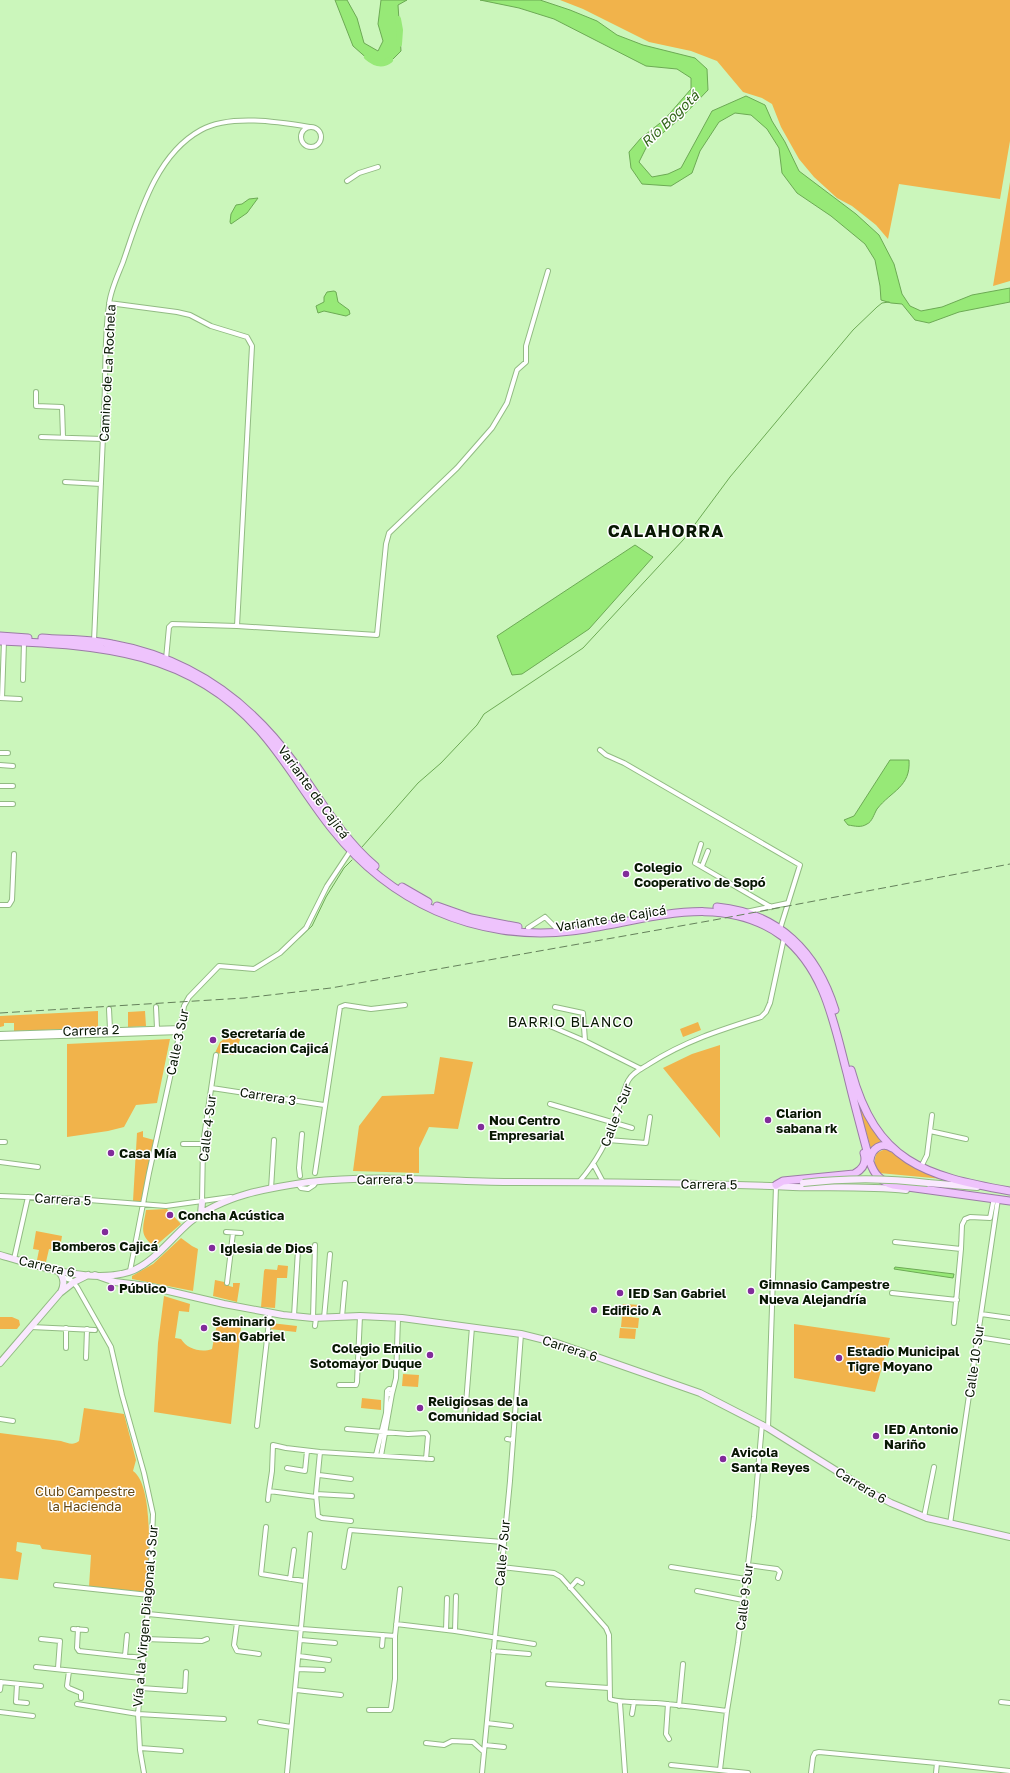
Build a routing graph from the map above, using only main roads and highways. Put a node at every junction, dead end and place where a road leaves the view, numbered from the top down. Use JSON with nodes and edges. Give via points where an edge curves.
{"nodes":[{"id":1,"x":1,"y":640,"type":"edge"},
{"id":2,"x":353,"y":851,"type":"junction"},
{"id":3,"x":366,"y":861,"type":"junction"},
{"id":4,"x":861,"y":1127,"type":"junction"},
{"id":5,"x":894,"y":1149,"type":"junction"},
{"id":6,"x":870,"y":1162,"type":"junction"},
{"id":7,"x":775,"y":1186,"type":"junction"},
{"id":8,"x":984,"y":1186,"type":"junction"},
{"id":9,"x":933,"y":1191,"type":"junction"},
{"id":10,"x":1010,"y":1191,"type":"edge"},
{"id":11,"x":238,"y":1196,"type":"joint"},
{"id":12,"x":1010,"y":1201,"type":"edge"},
{"id":13,"x":202,"y":1202,"type":"road end"},
{"id":14,"x":201,"y":1214,"type":"junction"},
{"id":15,"x":0,"y":1255,"type":"edge"},
{"id":16,"x":57,"y":1270,"type":"junction"},
{"id":17,"x":128,"y":1272,"type":"junction"},
{"id":18,"x":92,"y":1275,"type":"junction"},
{"id":19,"x":128,"y":1283,"type":"junction"},
{"id":20,"x":60,"y":1293,"type":"junction"},
{"id":21,"x":0,"y":1363,"type":"edge"},
{"id":22,"x":1010,"y":1537,"type":"edge"}],
"edges":[{"from":1,"to":2,"type":"highway","name":"Variante de Cajicá","via":[[94,648],[136,655],[177,670],[211,689],[241,711],[261,732],[331,827]]},
{"from":1,"to":2,"type":"highway","name":"Variante de Cajicá","via":[[94,641],[137,649],[166,659],[214,684],[256,717],[282,747]]},
{"from":2,"to":3,"type":"highway","name":"Variante de Cajicá"},
{"from":3,"to":4,"type":"highway","name":"Variante de Cajicá","via":[[396,888],[435,911],[473,924],[504,930],[546,933],[570,931],[680,912],[710,911],[749,918],[773,930],[792,945],[810,966],[824,994]]},
{"from":3,"to":5,"type":"highway","name":"Variante de Cajicá","via":[[399,885],[437,906],[471,918],[504,925],[556,928],[686,907],[710,906],[759,917],[780,929],[801,946],[819,970],[831,997],[862,1104],[875,1128]]},
{"from":4,"to":6,"type":"highway","name":"Variante de Cajicá"},
{"from":4,"to":7,"type":"highway","via":[[866,1158],[860,1171],[854,1174],[783,1181]]},
{"from":5,"to":6,"type":"highway","via":[[889,1146],[877,1147],[870,1156]]},
{"from":5,"to":8,"type":"highway","name":"Variante de Cajicá","via":[[921,1168]]},
{"from":6,"to":9,"type":"highway","name":"Variante de Cajicá","via":[[875,1174],[886,1183]]},
{"from":7,"to":8,"type":"main road","name":"Carrera 5","bridge":true,"via":[[878,1179]]},
{"from":7,"to":9,"type":"main road","name":"Carrera 5"},
{"from":7,"to":11,"type":"main road","name":"Carrera 5","via":[[397,1179],[316,1182]]},
{"from":8,"to":10,"type":"highway","name":"Variante de Cajicá"},
{"from":9,"to":12,"type":"highway","name":"Variante de Cajicá"},
{"from":11,"to":14,"type":"main road","name":"Carrera 6"},
{"from":13,"to":14,"type":"main road"},
{"from":14,"to":17,"type":"main road","name":"Carrera 6","via":[[147,1262]]},
{"from":15,"to":16,"type":"main road","name":"Carrera 6"},
{"from":16,"to":18,"type":"main road","name":"Carrera 6"},
{"from":16,"to":20,"type":"main road","via":[[62,1277],[63,1286]]},
{"from":17,"to":18,"type":"main road","name":"Carrera 6"},
{"from":17,"to":19,"type":"main road","via":[[123,1278]]},
{"from":18,"to":19,"type":"main road","name":"Carrera 6"},
{"from":18,"to":20,"type":"main road","via":[[74,1282]]},
{"from":19,"to":22,"type":"main road","name":"Carrera 6","via":[[294,1316],[398,1318],[521,1334],[557,1343],[700,1394],[762,1424],[872,1493],[924,1518]]},
{"from":20,"to":21,"type":"main road"}]}
